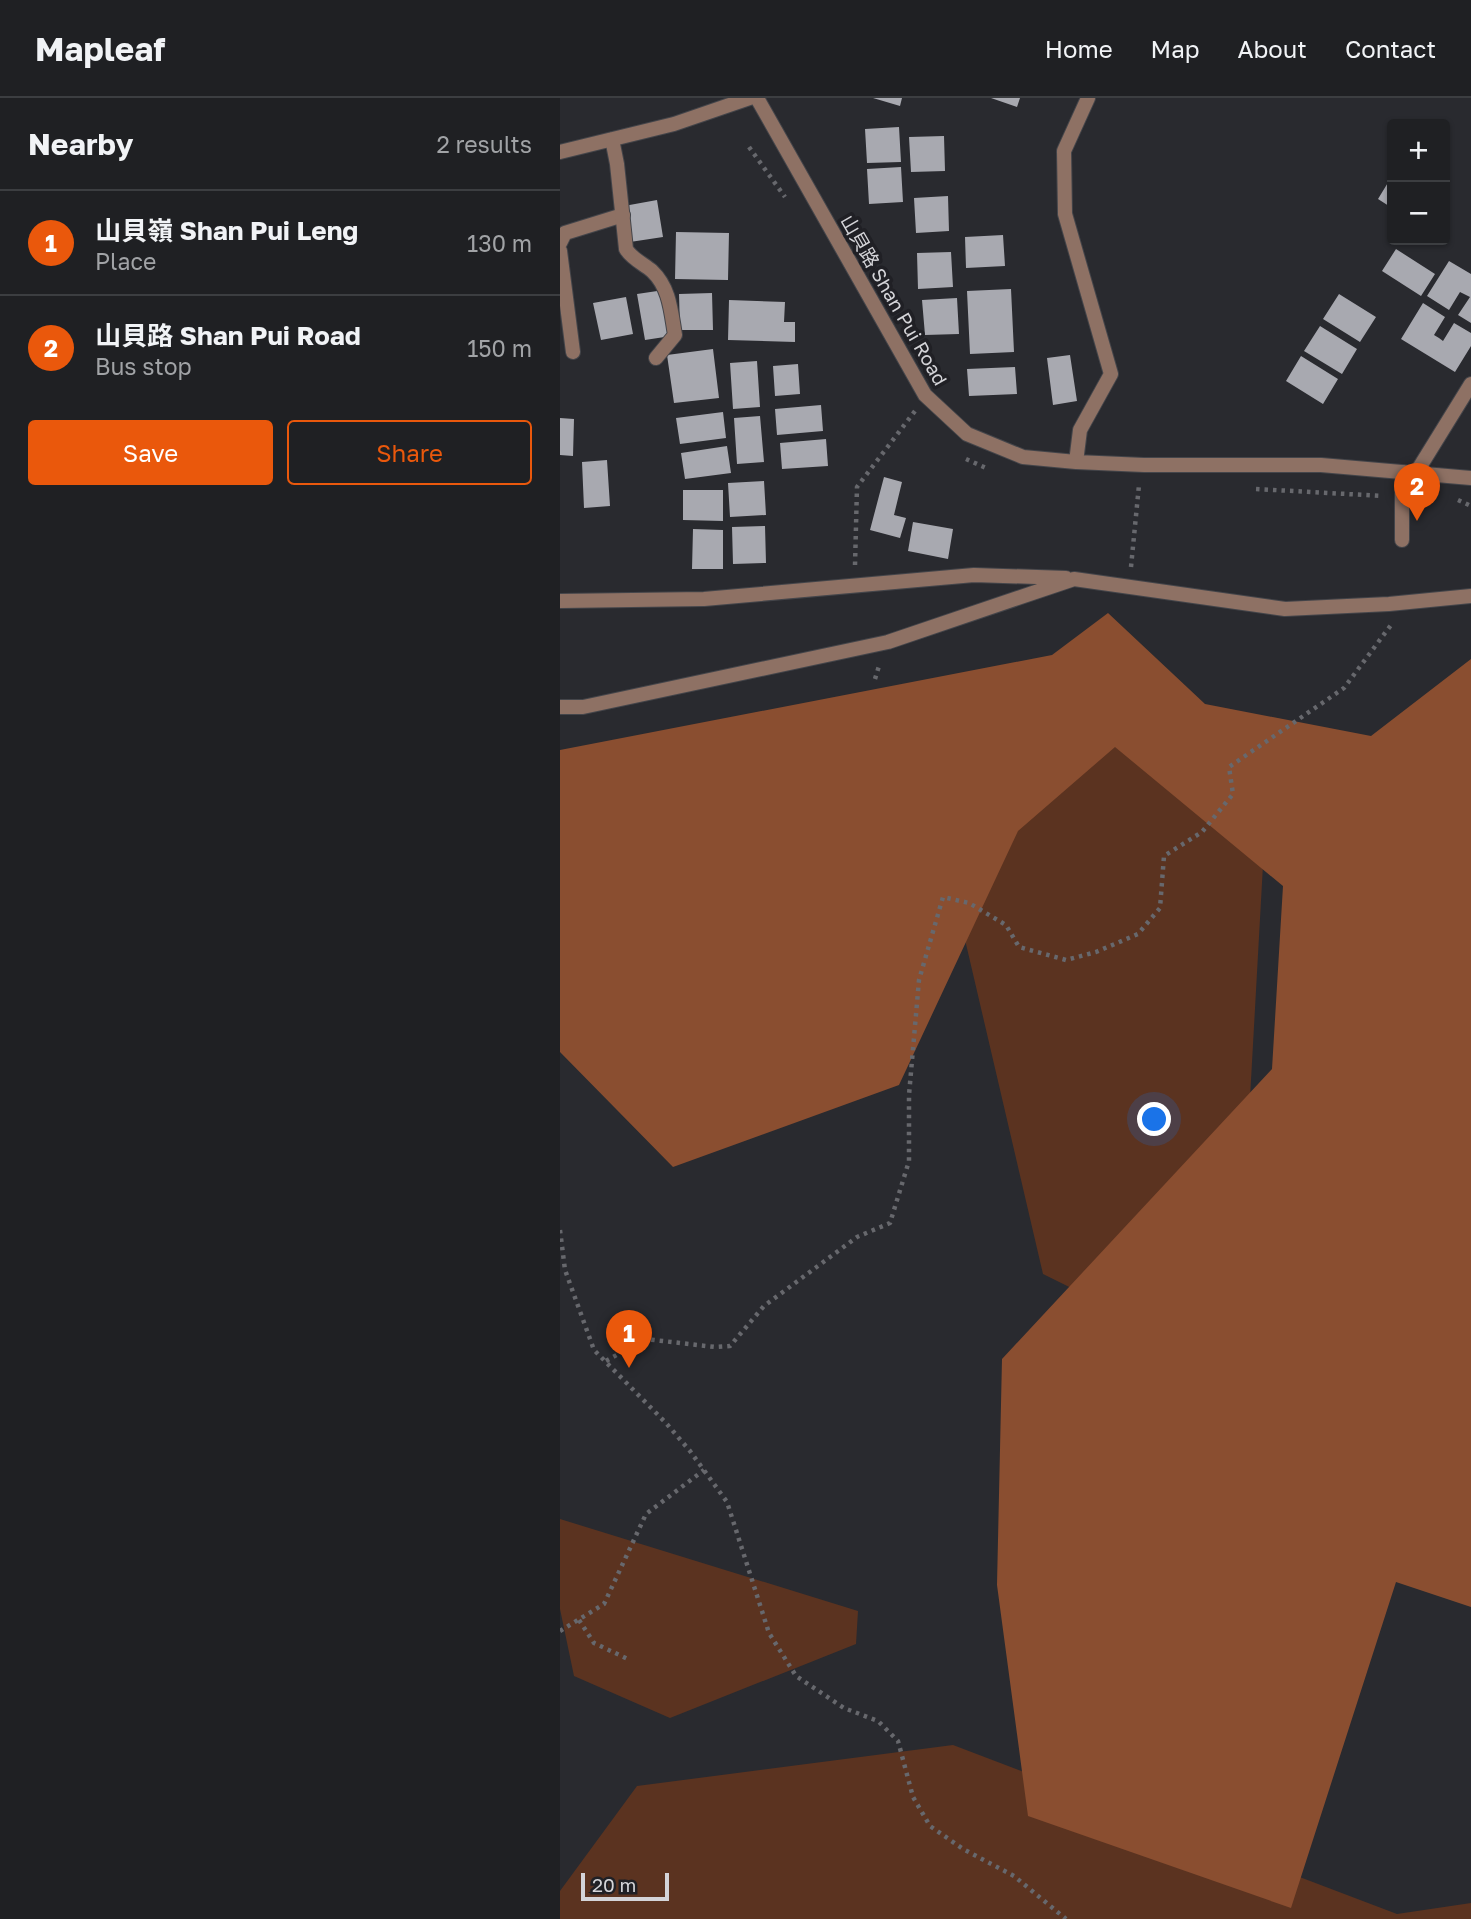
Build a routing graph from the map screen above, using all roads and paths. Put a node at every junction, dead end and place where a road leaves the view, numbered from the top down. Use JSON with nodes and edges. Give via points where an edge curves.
{"nodes":[{"id":1,"x":750,"y":98,"type":"edge"},
{"id":2,"x":757,"y":98,"type":"edge"},
{"id":3,"x":1088,"y":98,"type":"edge"},
{"id":4,"x":612,"y":139,"type":"junction"},
{"id":5,"x":749,"y":147,"type":"dead end"},
{"id":6,"x":560,"y":152,"type":"edge"},
{"id":7,"x":787,"y":199,"type":"dead end"},
{"id":8,"x":623,"y":215,"type":"junction"},
{"id":9,"x":560,"y":243,"type":"edge"},
{"id":10,"x":560,"y":251,"type":"edge"},
{"id":11,"x":573,"y":352,"type":"dead end"},
{"id":12,"x":656,"y":358,"type":"dead end"},
{"id":13,"x":1471,"y":384,"type":"edge"},
{"id":14,"x":908,"y":401,"type":"dead end"},
{"id":15,"x":916,"y":411,"type":"junction"},
{"id":16,"x":923,"y":421,"type":"dead end"},
{"id":17,"x":961,"y":455,"type":"dead end"},
{"id":18,"x":1076,"y":462,"type":"junction"},
{"id":19,"x":993,"y":470,"type":"dead end"},
{"id":20,"x":1409,"y":472,"type":"junction"},
{"id":21,"x":1471,"y":478,"type":"edge"},
{"id":22,"x":1126,"y":483,"type":"dead end"},
{"id":23,"x":1250,"y":489,"type":"dead end"},
{"id":24,"x":1402,"y":496,"type":"junction"},
{"id":25,"x":1457,"y":499,"type":"dead end"},
{"id":26,"x":1471,"y":506,"type":"edge"},
{"id":27,"x":1402,"y":540,"type":"dead end"},
{"id":28,"x":1074,"y":579,"type":"junction"},
{"id":29,"x":1129,"y":585,"type":"junction"},
{"id":30,"x":854,"y":586,"type":"junction"},
{"id":31,"x":1471,"y":596,"type":"edge"},
{"id":32,"x":560,"y":601,"type":"edge"},
{"id":33,"x":1408,"y":602,"type":"junction"},
{"id":34,"x":560,"y":707,"type":"edge"},
{"id":35,"x":560,"y":1230,"type":"edge"},
{"id":36,"x":606,"y":1361,"type":"junction"},
{"id":37,"x":704,"y":1470,"type":"junction"},
{"id":38,"x":579,"y":1620,"type":"junction"},
{"id":39,"x":560,"y":1631,"type":"edge"},
{"id":40,"x":630,"y":1660,"type":"dead end"},
{"id":41,"x":1066,"y":1919,"type":"edge"}],
"edges":[{"from":1,"to":4,"type":"street"},
{"from":2,"to":18,"type":"street","name":"山貝路 Shan Pui Road","via":[[925,395],[967,435],[1023,457]]},
{"from":3,"to":18,"type":"street","via":[[1065,150],[1065,214],[1111,374],[1080,430]]},
{"from":4,"to":6,"type":"street"},
{"from":4,"to":8,"type":"street"},
{"from":5,"to":7,"type":"path"},
{"from":8,"to":9,"type":"street","via":[[565,233]]},
{"from":8,"to":12,"type":"street","via":[[629,255],[655,273],[668,293],[675,335]]},
{"from":10,"to":11,"type":"street"},
{"from":13,"to":20,"type":"street"},
{"from":14,"to":15,"type":"path"},
{"from":15,"to":16,"type":"path"},
{"from":15,"to":30,"type":"path","via":[[857,487]]},
{"from":17,"to":19,"type":"path"},
{"from":18,"to":20,"type":"street","name":"山貝路 Shan Pui Road","via":[[1321,465]]},
{"from":20,"to":21,"type":"street","name":"山貝路 Shan Pui Road"},
{"from":20,"to":24,"type":"street"},
{"from":22,"to":29,"type":"path","via":[[1139,484]]},
{"from":23,"to":24,"type":"path"},
{"from":24,"to":27,"type":"street"},
{"from":25,"to":26,"type":"path"},
{"from":28,"to":29,"type":"street"},
{"from":28,"to":30,"type":"street","via":[[974,575]]},
{"from":28,"to":34,"type":"street","via":[[888,642],[583,707]]},
{"from":29,"to":33,"type":"street","via":[[1285,609]]},
{"from":30,"to":32,"type":"street","via":[[704,599]]},
{"from":31,"to":33,"type":"street"},
{"from":33,"to":36,"type":"path","via":[[1344,688],[1229,767],[1233,794],[1202,832],[1164,856],[1160,908],[1138,934],[1066,960],[1019,947],[1006,925],[969,903],[943,897],[919,980],[908,1161],[890,1223],[857,1237],[764,1306],[730,1346],[645,1339]]},
{"from":35,"to":36,"type":"path","via":[[565,1270],[594,1350]]},
{"from":36,"to":37,"type":"path"},
{"from":37,"to":38,"type":"path","via":[[646,1514],[604,1604]]},
{"from":37,"to":41,"type":"path","via":[[727,1502],[769,1633],[796,1676],[844,1708],[878,1721],[898,1741],[913,1797],[930,1826],[1014,1876]]},
{"from":38,"to":39,"type":"path"},
{"from":38,"to":40,"type":"path","via":[[594,1643]]}]}
